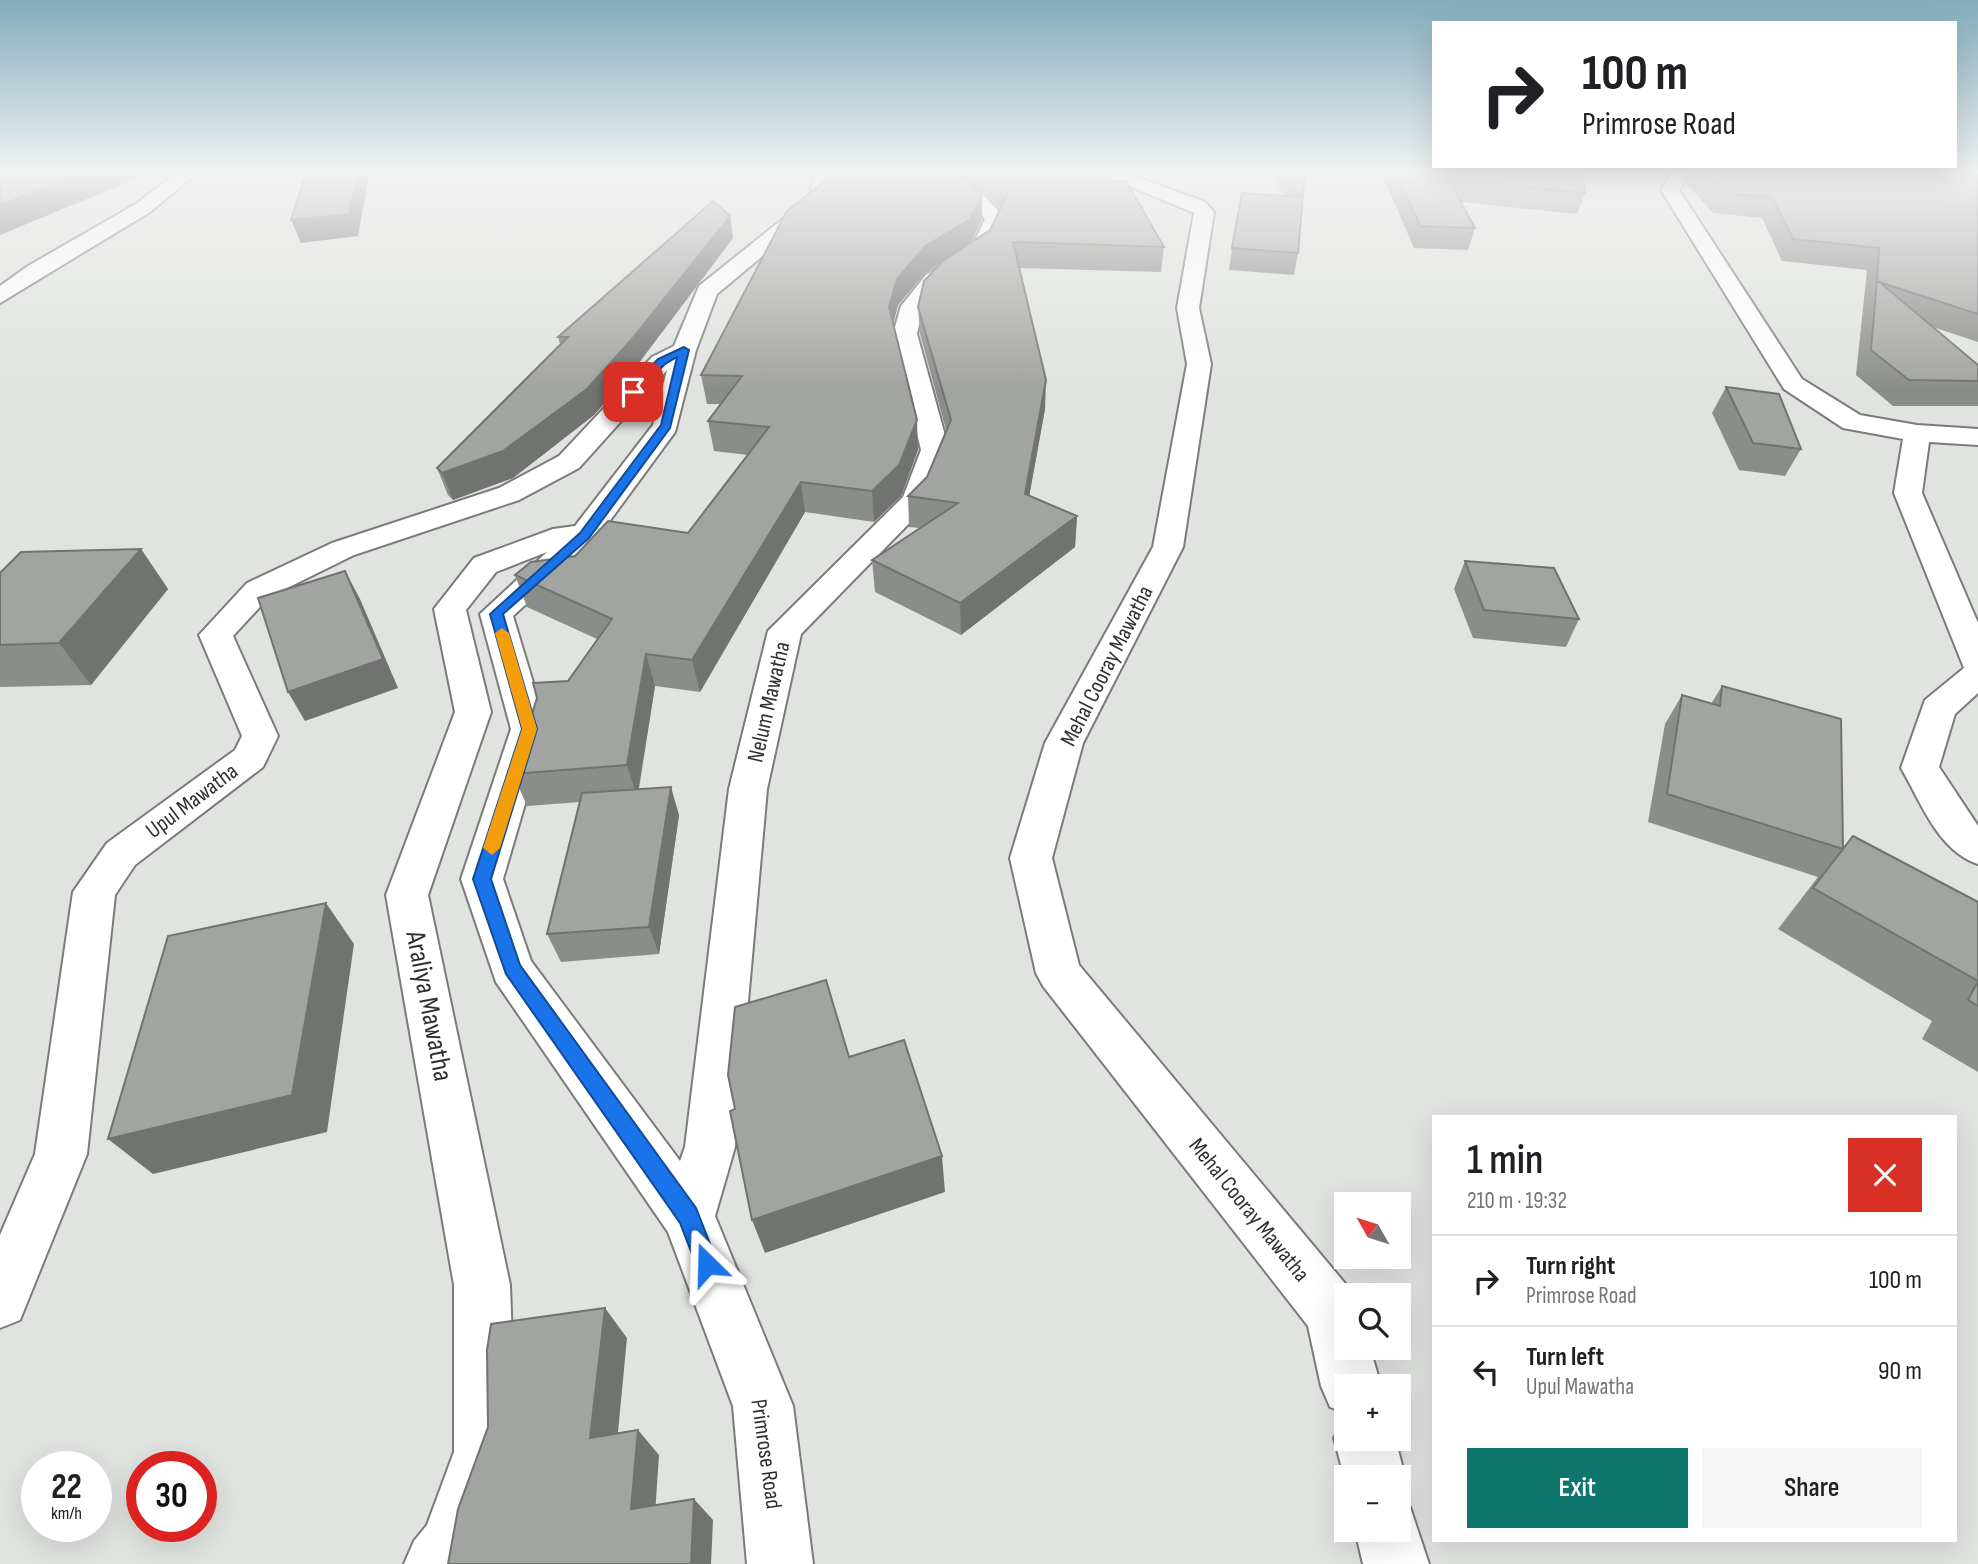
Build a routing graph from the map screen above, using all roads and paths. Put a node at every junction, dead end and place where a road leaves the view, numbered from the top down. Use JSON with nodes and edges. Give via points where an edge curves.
{"nodes":[{"id":1,"x":82,"y":243,"type":"edge"},
{"id":2,"x":766,"y":243,"type":"edge"},
{"id":3,"x":984,"y":243,"type":"edge"},
{"id":4,"x":1199,"y":243,"type":"edge"},
{"id":5,"x":1704,"y":243,"type":"edge"},
{"id":6,"x":0,"y":296,"type":"edge"},
{"id":7,"x":684,"y":350,"type":"junction"},
{"id":8,"x":1917,"y":433,"type":"junction"},
{"id":9,"x":1978,"y":437,"type":"edge"},
{"id":10,"x":584,"y":536,"type":"junction"},
{"id":11,"x":1978,"y":663,"type":"edge"},
{"id":12,"x":1978,"y":674,"type":"edge"},
{"id":13,"x":1978,"y":848,"type":"edge"},
{"id":14,"x":688,"y":1216,"type":"junction"},
{"id":15,"x":0,"y":1300,"type":"edge"},
{"id":16,"x":1348,"y":1374,"type":"edge"},
{"id":17,"x":1390,"y":1542,"type":"edge"},
{"id":18,"x":437,"y":1564,"type":"edge"},
{"id":19,"x":780,"y":1564,"type":"edge"},
{"id":20,"x":1396,"y":1564,"type":"edge"}],
"edges":[{"from":1,"to":6,"type":"street"},
{"from":2,"to":7,"type":"street","name":"Primrose Road","via":[[707,291]]},
{"from":3,"to":14,"type":"street","name":"Nelum Mawatha","via":[[934,280],[912,306],[905,334],[935,450],[916,500],[785,631],[748,789],[710,1147]]},
{"from":4,"to":16,"type":"street","name":"Mehal Cooray Mawatha","via":[[1188,308],[1199,364],[1168,547],[1064,743],[1031,858],[1059,973],[1333,1313]]},
{"from":5,"to":8,"type":"street","via":[[1793,384],[1852,422]]},
{"from":7,"to":10,"type":"street","name":"Primrose Road","via":[[666,426]]},
{"from":7,"to":15,"type":"street","name":"Upul Mawatha","via":[[661,362],[569,462],[509,494],[343,549],[270,584],[258,590],[216,635],[260,736],[250,758],[121,855],[94,892],[61,1154]]},
{"from":8,"to":9,"type":"street"},
{"from":8,"to":11,"type":"street","via":[[1908,493]]},
{"from":10,"to":14,"type":"street","name":"Primrose Road","via":[[496,614],[529,729],[482,879],[512,969]]},
{"from":10,"to":18,"type":"street","name":"Araliya Mawatha","via":[[564,535],[485,565],[450,609],[473,712],[407,895],[482,1285],[485,1452],[452,1546]]},
{"from":12,"to":13,"type":"street","via":[[1938,709],[1920,768],[1961,835]]},
{"from":14,"to":19,"type":"street","name":"Primrose Road","via":[[763,1406]]},
{"from":17,"to":20,"type":"street"}]}
